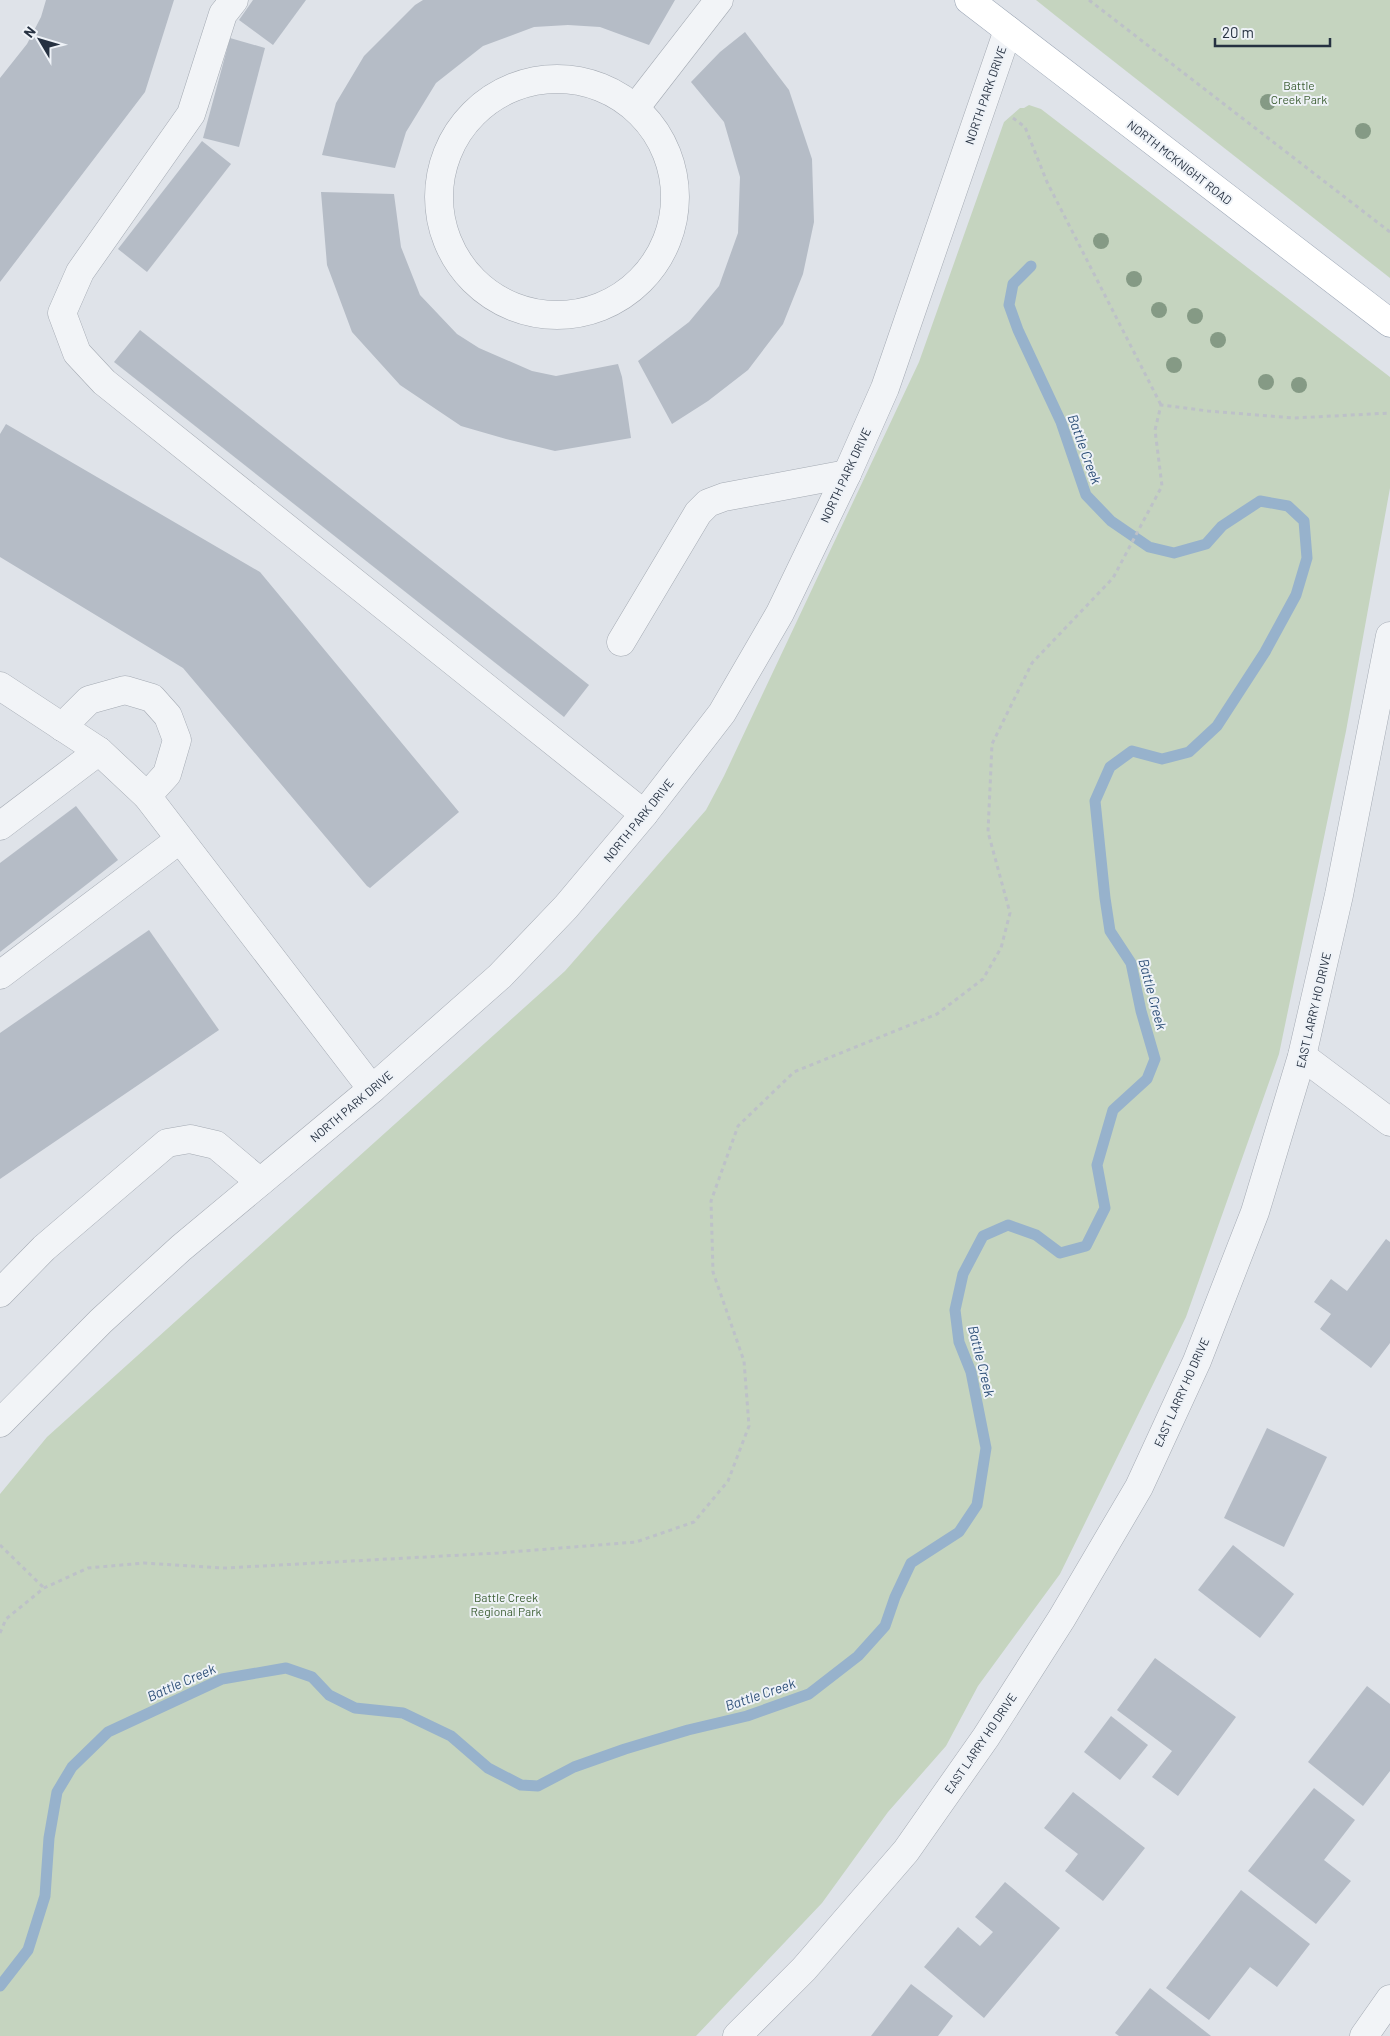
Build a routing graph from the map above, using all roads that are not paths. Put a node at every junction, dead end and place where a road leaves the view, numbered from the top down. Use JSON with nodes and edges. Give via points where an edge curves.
{"nodes":[{"id":1,"x":234,"y":0,"type":"edge"},
{"id":2,"x":719,"y":0,"type":"edge"},
{"id":3,"x":970,"y":0,"type":"edge"},
{"id":4,"x":1008,"y":30,"type":"junction"},
{"id":5,"x":636,"y":107,"type":"junction"},
{"id":6,"x":1390,"y":323,"type":"edge"},
{"id":7,"x":847,"y":474,"type":"junction"},
{"id":8,"x":1390,"y":636,"type":"edge"},
{"id":9,"x":621,"y":642,"type":"dead end"},
{"id":10,"x":0,"y":686,"type":"edge"},
{"id":11,"x":62,"y":727,"type":"junction"},
{"id":12,"x":99,"y":751,"type":"junction"},
{"id":13,"x":147,"y":796,"type":"junction"},
{"id":14,"x":644,"y":814,"type":"junction"},
{"id":15,"x":0,"y":826,"type":"edge"},
{"id":16,"x":179,"y":840,"type":"junction"},
{"id":17,"x":0,"y":975,"type":"edge"},
{"id":18,"x":1302,"y":1056,"type":"junction"},
{"id":19,"x":372,"y":1089,"type":"junction"},
{"id":20,"x":1390,"y":1122,"type":"edge"},
{"id":21,"x":260,"y":1182,"type":"junction"},
{"id":22,"x":0,"y":1293,"type":"edge"},
{"id":23,"x":0,"y":1423,"type":"edge"},
{"id":24,"x":1390,"y":1999,"type":"edge"},
{"id":25,"x":737,"y":2036,"type":"edge"},
{"id":26,"x":1364,"y":2036,"type":"edge"}],
"edges":[{"from":1,"to":14,"type":"street","via":[[224,14],[192,114],[76,280],[62,313],[77,353],[104,382]]},
{"from":2,"to":5,"type":"street"},
{"from":3,"to":4,"type":"main road","name":"NORTH MCKNIGHT ROAD"},
{"from":4,"to":6,"type":"main road","name":"NORTH MCKNIGHT ROAD"},
{"from":4,"to":7,"type":"street","name":"NORTH PARK DRIVE","via":[[885,388]]},
{"from":5,"to":5,"type":"street","via":[[662,139],[675,178],[674,220],[659,258],[631,290],[595,310],[554,316],[513,308],[478,286],[452,254],[438,215],[440,173],[455,134],[482,103],[519,83],[560,77],[601,85]]},
{"from":7,"to":9,"type":"street","via":[[724,497],[708,503],[698,513]]},
{"from":7,"to":14,"type":"street","name":"NORTH PARK DRIVE","via":[[780,613],[722,713]]},
{"from":8,"to":18,"type":"street","name":"EAST LARRY HO DRIVE","via":[[1339,896]]},
{"from":10,"to":11,"type":"street"},
{"from":11,"to":12,"type":"street"},
{"from":11,"to":13,"type":"street","via":[[89,700],[125,690],[152,698],[168,716],[177,740],[167,774]]},
{"from":12,"to":13,"type":"street"},
{"from":12,"to":15,"type":"street"},
{"from":13,"to":16,"type":"street"},
{"from":14,"to":19,"type":"street","name":"NORTH PARK DRIVE","via":[[566,907],[500,976]]},
{"from":16,"to":17,"type":"street"},
{"from":16,"to":19,"type":"street"},
{"from":18,"to":20,"type":"street"},
{"from":18,"to":25,"type":"street","name":"EAST LARRY HO DRIVE","via":[[1255,1212],[1197,1361],[1138,1488],[1062,1618],[991,1729],[906,1851],[804,1969]]},
{"from":19,"to":21,"type":"street","name":"NORTH PARK DRIVE"},
{"from":21,"to":22,"type":"street","via":[[216,1145],[190,1139],[167,1143],[44,1248]]},
{"from":21,"to":23,"type":"street","name":"NORTH PARK DRIVE","via":[[100,1321]]},
{"from":24,"to":26,"type":"street"}]}
